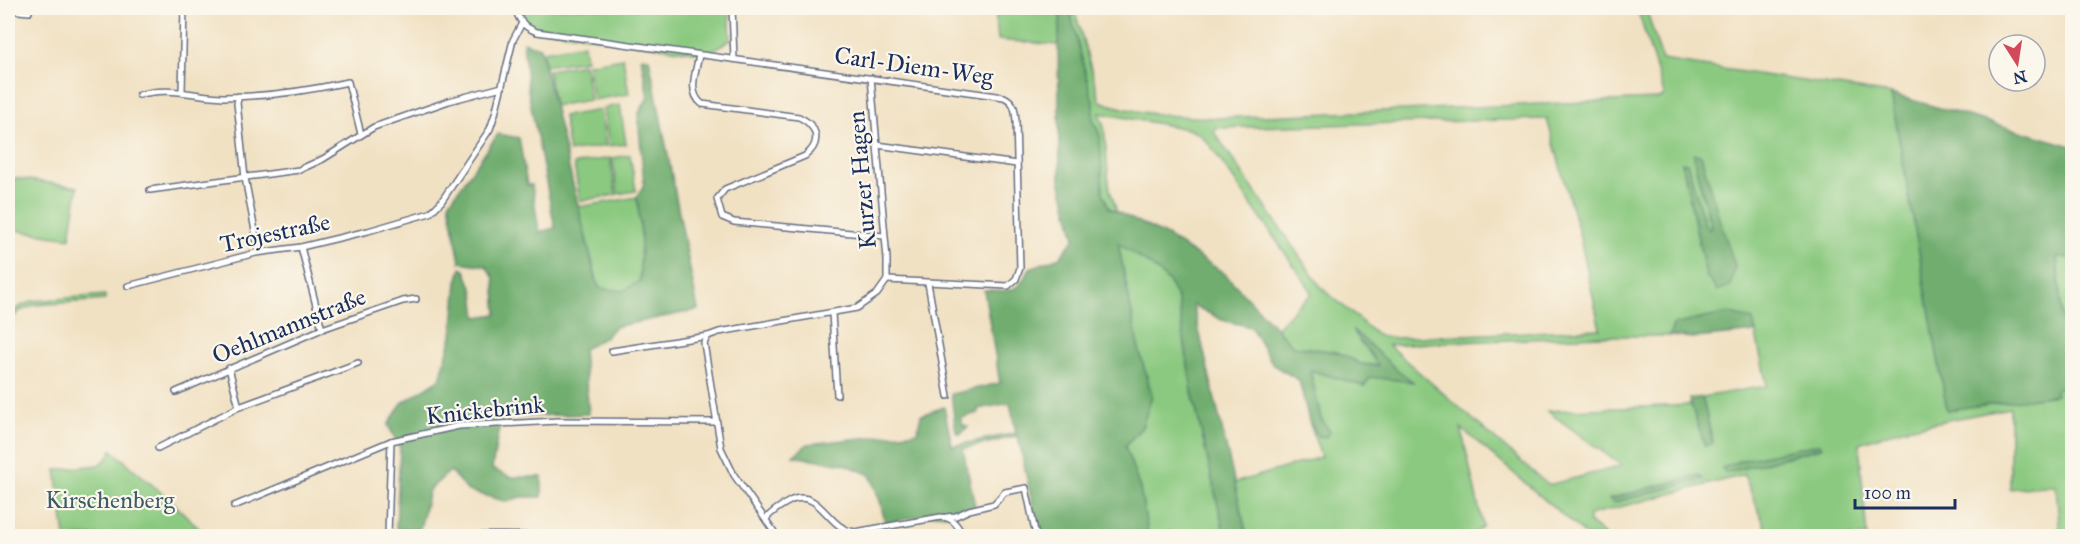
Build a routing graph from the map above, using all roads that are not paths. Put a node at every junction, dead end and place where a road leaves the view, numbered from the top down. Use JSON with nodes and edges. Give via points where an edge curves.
{"nodes":[{"id":1,"x":184,"y":8,"type":"edge"},
{"id":2,"x":515,"y":8,"type":"edge"},
{"id":3,"x":732,"y":8,"type":"edge"},
{"id":4,"x":8,"y":10,"type":"edge"},
{"id":5,"x":29,"y":12,"type":"dead end"},
{"id":6,"x":522,"y":23,"type":"junction"},
{"id":7,"x":699,"y":55,"type":"junction"},
{"id":8,"x":734,"y":59,"type":"junction"},
{"id":9,"x":871,"y":78,"type":"junction"},
{"id":10,"x":502,"y":87,"type":"junction"},
{"id":11,"x":182,"y":91,"type":"junction"},
{"id":12,"x":140,"y":95,"type":"dead end"},
{"id":13,"x":239,"y":96,"type":"junction"},
{"id":14,"x":362,"y":134,"type":"junction"},
{"id":15,"x":877,"y":145,"type":"junction"},
{"id":16,"x":1017,"y":164,"type":"junction"},
{"id":17,"x":245,"y":178,"type":"junction"},
{"id":18,"x":150,"y":190,"type":"dead end"},
{"id":19,"x":884,"y":236,"type":"junction"},
{"id":20,"x":301,"y":247,"type":"junction"},
{"id":21,"x":259,"y":252,"type":"junction"},
{"id":22,"x":887,"y":280,"type":"junction"},
{"id":23,"x":928,"y":283,"type":"junction"},
{"id":24,"x":128,"y":286,"type":"dead end"},
{"id":25,"x":416,"y":299,"type":"dead end"},
{"id":26,"x":832,"y":313,"type":"junction"},
{"id":27,"x":322,"y":328,"type":"junction"},
{"id":28,"x":708,"y":336,"type":"junction"},
{"id":29,"x":612,"y":351,"type":"dead end"},
{"id":30,"x":358,"y":363,"type":"dead end"},
{"id":31,"x":229,"y":368,"type":"junction"},
{"id":32,"x":176,"y":392,"type":"dead end"},
{"id":33,"x":837,"y":394,"type":"dead end"},
{"id":34,"x":948,"y":396,"type":"dead end"},
{"id":35,"x":239,"y":407,"type":"junction"},
{"id":36,"x":716,"y":422,"type":"junction"},
{"id":37,"x":392,"y":441,"type":"junction"},
{"id":38,"x":158,"y":448,"type":"dead end"},
{"id":39,"x":234,"y":506,"type":"dead end"},
{"id":40,"x":946,"y":517,"type":"junction"},
{"id":41,"x":766,"y":519,"type":"junction"},
{"id":42,"x":388,"y":536,"type":"edge"},
{"id":43,"x":658,"y":537,"type":"edge"},
{"id":44,"x":777,"y":537,"type":"edge"},
{"id":45,"x":962,"y":537,"type":"edge"},
{"id":46,"x":1036,"y":537,"type":"edge"}],
"edges":[{"from":1,"to":11,"type":"street"},
{"from":2,"to":6,"type":"street"},
{"from":3,"to":8,"type":"street"},
{"from":4,"to":5,"type":"street"},
{"from":6,"to":7,"type":"street","name":"Carl-Diem-Weg","via":[[537,32]]},
{"from":6,"to":10,"type":"street","via":[[513,40]]},
{"from":7,"to":8,"type":"street","name":"Carl-Diem-Weg"},
{"from":7,"to":19,"type":"street","via":[[693,91],[702,104],[799,117],[811,125],[816,139],[813,150],[805,156],[725,189],[717,199],[722,217],[734,222]]},
{"from":8,"to":9,"type":"street","name":"Carl-Diem-Weg"},
{"from":9,"to":15,"type":"street","name":"Kurzer Hagen"},
{"from":9,"to":16,"type":"street","name":"Carl-Diem-Weg","via":[[1010,99],[1015,106]]},
{"from":10,"to":14,"type":"street","via":[[412,113]]},
{"from":10,"to":20,"type":"street","name":"Trojestraße","via":[[490,129],[430,213]]},
{"from":11,"to":12,"type":"street"},
{"from":11,"to":13,"type":"street"},
{"from":13,"to":14,"type":"street","via":[[279,94],[348,82]]},
{"from":13,"to":17,"type":"street"},
{"from":14,"to":17,"type":"street","via":[[299,170]]},
{"from":15,"to":16,"type":"street"},
{"from":15,"to":19,"type":"street","name":"Kurzer Hagen"},
{"from":16,"to":23,"type":"street","name":"Carl-Diem-Weg","via":[[1020,268],[1016,279],[1008,286]]},
{"from":17,"to":18,"type":"street"},
{"from":17,"to":21,"type":"street"},
{"from":19,"to":22,"type":"street","name":"Kurzer Hagen"},
{"from":20,"to":21,"type":"street","name":"Trojestraße"},
{"from":20,"to":27,"type":"street"},
{"from":21,"to":24,"type":"street","name":"Trojestraße"},
{"from":22,"to":23,"type":"street","name":"Carl-Diem-Weg"},
{"from":22,"to":26,"type":"street","via":[[877,294],[857,308]]},
{"from":23,"to":34,"type":"street"},
{"from":25,"to":27,"type":"street","name":"Oehlmannstraße"},
{"from":26,"to":28,"type":"street"},
{"from":26,"to":33,"type":"street"},
{"from":27,"to":31,"type":"street","name":"Oehlmannstraße"},
{"from":28,"to":29,"type":"street"},
{"from":28,"to":36,"type":"street","via":[[704,343]]},
{"from":30,"to":35,"type":"street"},
{"from":31,"to":32,"type":"street","name":"Oehlmannstraße"},
{"from":31,"to":35,"type":"street"},
{"from":35,"to":38,"type":"street"},
{"from":36,"to":37,"type":"street","name":"Knickebrink","via":[[558,421],[459,426]]},
{"from":36,"to":41,"type":"street","via":[[734,475]]},
{"from":37,"to":39,"type":"street","name":"Knickebrink"},
{"from":37,"to":42,"type":"street"},
{"from":40,"to":41,"type":"street","via":[[845,531],[812,500],[799,498],[782,505]]},
{"from":40,"to":45,"type":"street","via":[[956,524]]},
{"from":40,"to":46,"type":"street","via":[[994,504],[1005,492],[1026,488]]},
{"from":41,"to":44,"type":"street"},
{"from":42,"to":43,"type":"street"}]}
